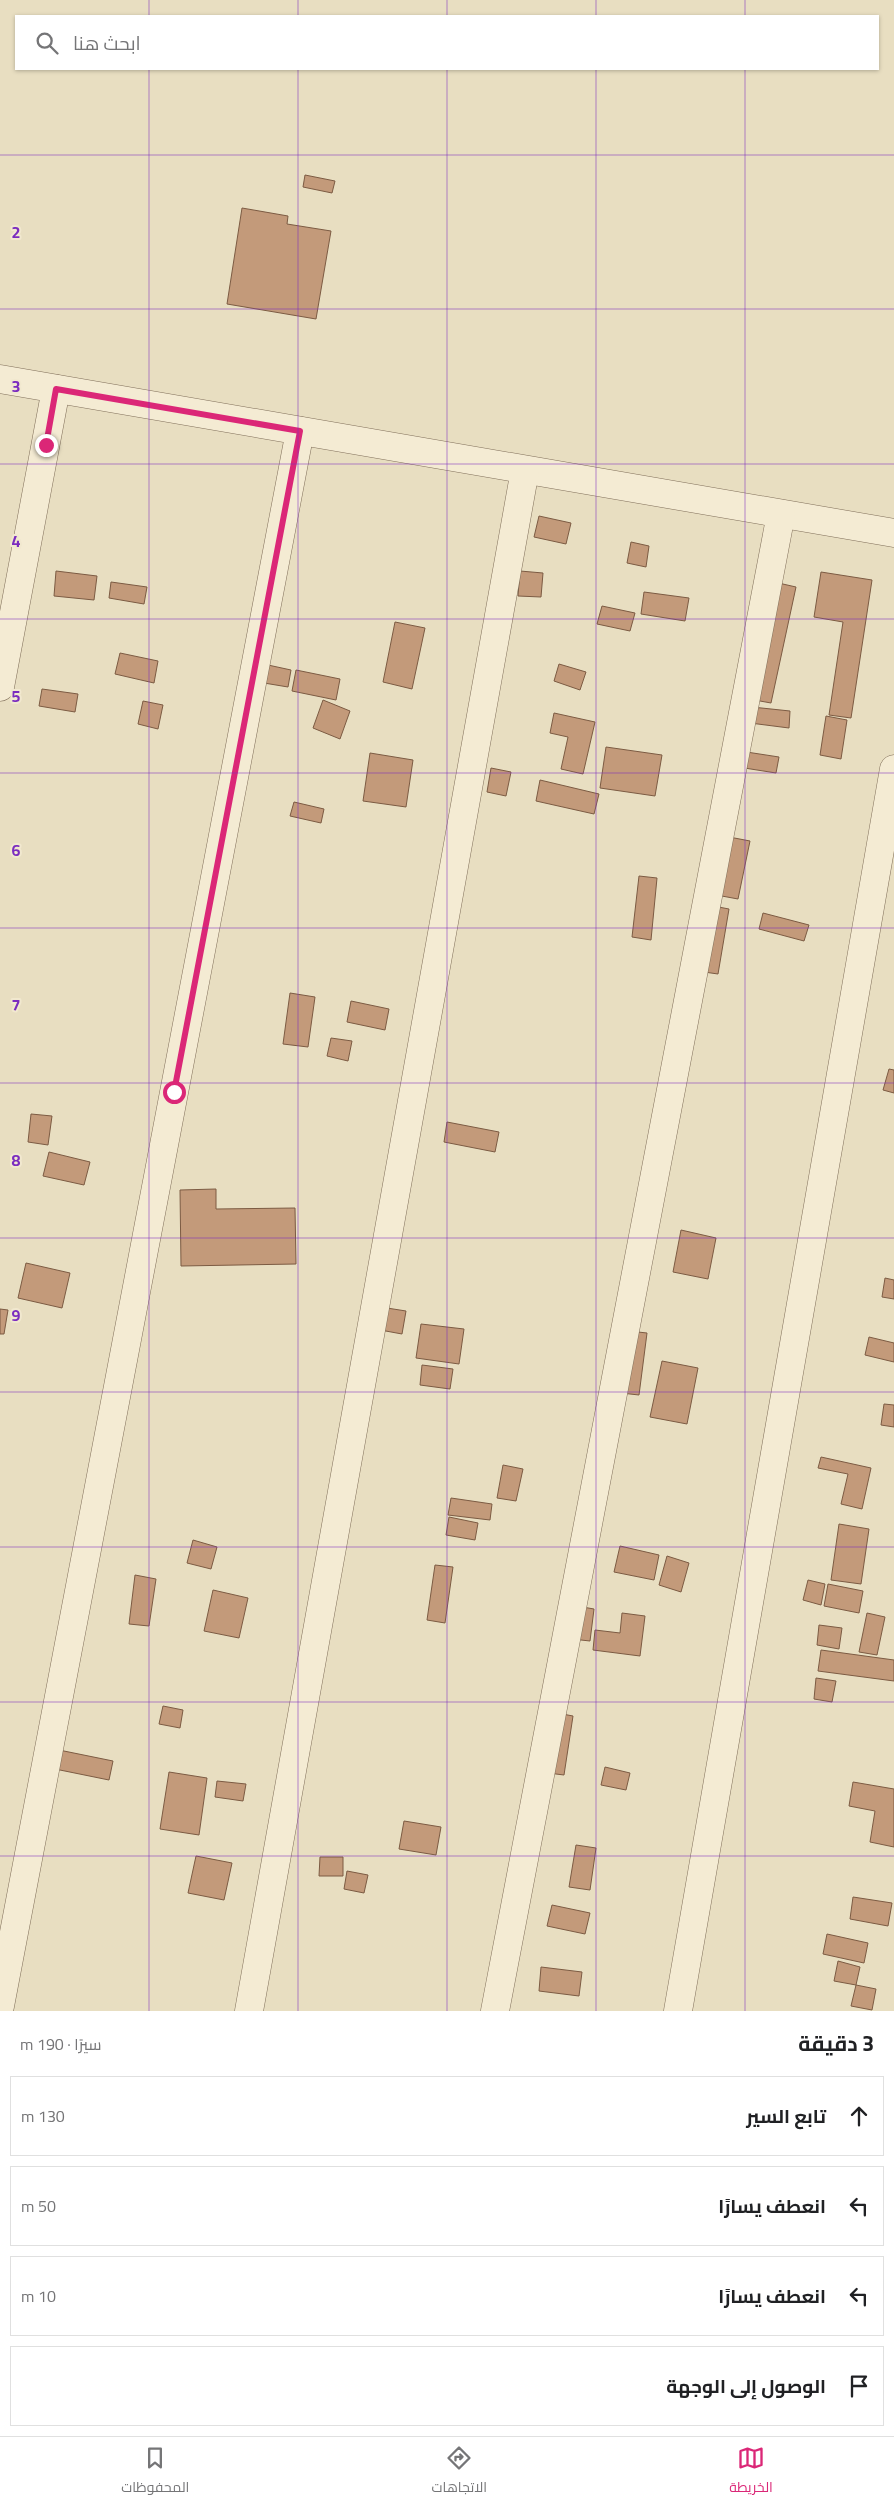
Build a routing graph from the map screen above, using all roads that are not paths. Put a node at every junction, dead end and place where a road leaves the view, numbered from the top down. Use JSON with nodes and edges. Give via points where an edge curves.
{"nodes":[{"id":1,"x":0,"y":379,"type":"edge"},
{"id":2,"x":56,"y":389,"type":"junction"},
{"id":3,"x":300,"y":431,"type":"junction"},
{"id":4,"x":525,"y":470,"type":"junction"},
{"id":5,"x":781,"y":514,"type":"junction"},
{"id":6,"x":894,"y":533,"type":"edge"},
{"id":7,"x":0,"y":687,"type":"edge"},
{"id":8,"x":894,"y":769,"type":"edge"},
{"id":9,"x":0,"y":2006,"type":"edge"},
{"id":10,"x":248,"y":2011,"type":"edge"},
{"id":11,"x":495,"y":2011,"type":"edge"},
{"id":12,"x":678,"y":2011,"type":"edge"}],
"edges":[{"from":1,"to":2,"type":"street"},
{"from":2,"to":3,"type":"street"},
{"from":2,"to":7,"type":"street"},
{"from":3,"to":4,"type":"street"},
{"from":3,"to":9,"type":"street"},
{"from":4,"to":5,"type":"street"},
{"from":4,"to":10,"type":"street"},
{"from":5,"to":6,"type":"street"},
{"from":5,"to":11,"type":"street"},
{"from":8,"to":12,"type":"street"}]}
